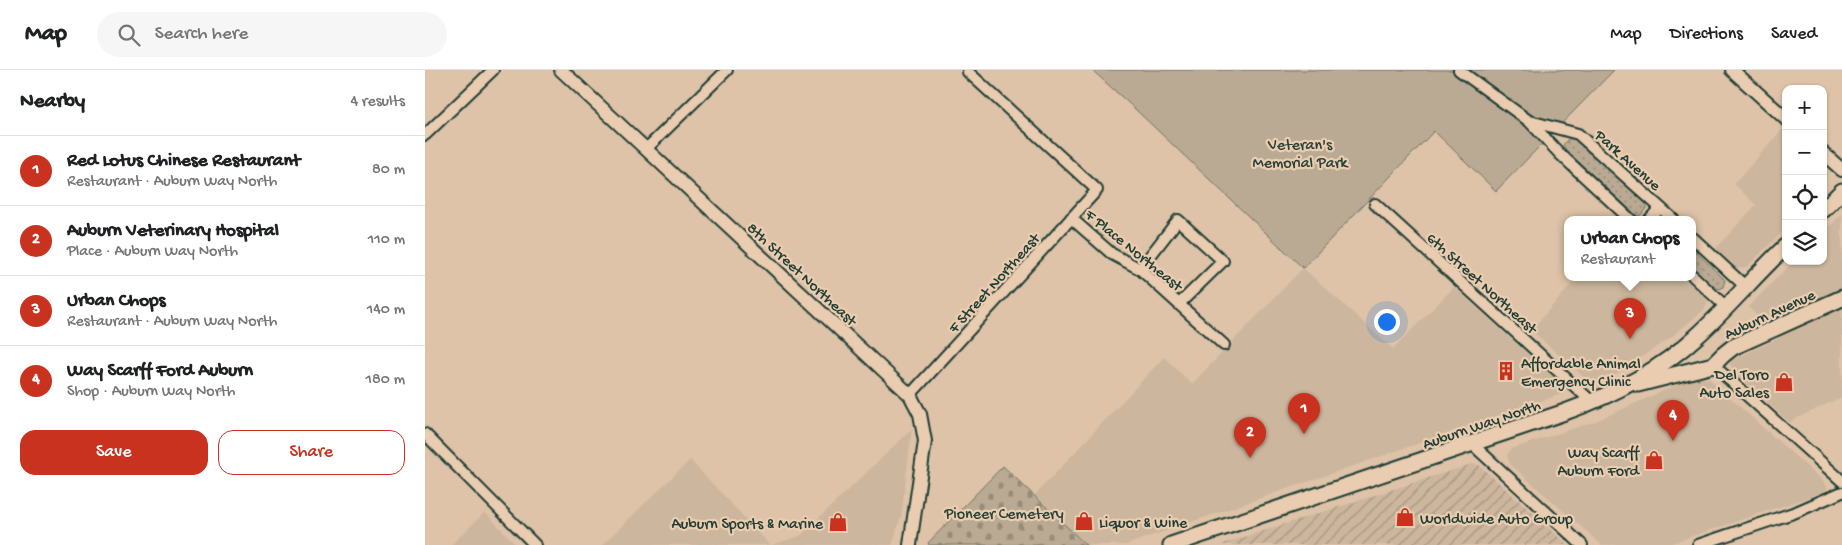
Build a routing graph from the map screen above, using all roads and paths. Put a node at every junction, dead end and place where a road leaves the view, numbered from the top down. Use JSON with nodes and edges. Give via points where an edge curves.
{"nodes":[{"id":1,"x":493,"y":70,"type":"edge"},
{"id":2,"x":561,"y":70,"type":"edge"},
{"id":3,"x":727,"y":70,"type":"edge"},
{"id":4,"x":1459,"y":70,"type":"edge"},
{"id":5,"x":1732,"y":70,"type":"edge"},
{"id":6,"x":968,"y":72,"type":"dead end"},
{"id":7,"x":1782,"y":115,"type":"edge"},
{"id":8,"x":1529,"y":121,"type":"junction"},
{"id":9,"x":425,"y":135,"type":"edge"},
{"id":10,"x":646,"y":149,"type":"junction"},
{"id":11,"x":1827,"y":157,"type":"edge"},
{"id":12,"x":1842,"y":170,"type":"edge"},
{"id":13,"x":1842,"y":191,"type":"edge"},
{"id":14,"x":1375,"y":204,"type":"dead end"},
{"id":15,"x":1827,"y":206,"type":"edge"},
{"id":16,"x":1661,"y":208,"type":"junction"},
{"id":17,"x":1627,"y":216,"type":"edge"},
{"id":18,"x":1653,"y":216,"type":"edge"},
{"id":19,"x":1670,"y":216,"type":"edge"},
{"id":20,"x":1071,"y":218,"type":"junction"},
{"id":21,"x":1696,"y":241,"type":"edge"},
{"id":22,"x":1782,"y":250,"type":"edge"},
{"id":23,"x":1140,"y":269,"type":"junction"},
{"id":24,"x":1696,"y":279,"type":"edge"},
{"id":25,"x":1746,"y":287,"type":"junction"},
{"id":26,"x":1842,"y":298,"type":"edge"},
{"id":27,"x":1179,"y":304,"type":"junction"},
{"id":28,"x":1726,"y":307,"type":"junction"},
{"id":29,"x":1224,"y":345,"type":"dead end"},
{"id":30,"x":1713,"y":365,"type":"junction"},
{"id":31,"x":1621,"y":389,"type":"junction"},
{"id":32,"x":910,"y":395,"type":"junction"},
{"id":33,"x":1592,"y":402,"type":"junction"},
{"id":34,"x":425,"y":434,"type":"edge"},
{"id":35,"x":1472,"y":444,"type":"junction"},
{"id":36,"x":1842,"y":481,"type":"edge"},
{"id":37,"x":1842,"y":492,"type":"edge"},
{"id":38,"x":535,"y":545,"type":"edge"},
{"id":39,"x":909,"y":545,"type":"edge"},
{"id":40,"x":1171,"y":545,"type":"edge"},
{"id":41,"x":1582,"y":545,"type":"edge"},
{"id":42,"x":1699,"y":545,"type":"edge"}],
"edges":[{"from":1,"to":9,"type":"street"},
{"from":2,"to":10,"type":"street","name":"8th Street Northeast"},
{"from":3,"to":10,"type":"street"},
{"from":4,"to":8,"type":"street","name":"Park Avenue"},
{"from":5,"to":7,"type":"street"},
{"from":6,"to":20,"type":"street","name":"F Street Northeast","via":[[1097,190]]},
{"from":8,"to":16,"type":"street","name":"Park Avenue","via":[[1579,134]]},
{"from":8,"to":17,"type":"street","name":"Park Avenue"},
{"from":10,"to":32,"type":"street","name":"8th Street Northeast"},
{"from":11,"to":12,"type":"street"},
{"from":13,"to":15,"type":"main road"},
{"from":14,"to":33,"type":"street","name":"6th Street Northeast"},
{"from":16,"to":18,"type":"street"},
{"from":16,"to":19,"type":"street","name":"Park Avenue"},
{"from":20,"to":23,"type":"street","name":"F Place Northeast","via":[[1112,254]]},
{"from":20,"to":32,"type":"street","name":"F Street Northeast"},
{"from":21,"to":25,"type":"street"},
{"from":22,"to":25,"type":"main road","name":"Auburn Way North"},
{"from":23,"to":27,"type":"street","name":"F Place Northeast"},
{"from":23,"to":27,"type":"street","via":[[1178,220],[1223,262]]},
{"from":24,"to":28,"type":"street"},
{"from":25,"to":28,"type":"main road","name":"Auburn Way North"},
{"from":26,"to":30,"type":"main road","name":"Auburn Avenue","via":[[1733,347]]},
{"from":27,"to":29,"type":"street","name":"F Place Northeast"},
{"from":28,"to":31,"type":"main road","name":"Auburn Way North","via":[[1673,356]]},
{"from":30,"to":31,"type":"main road"},
{"from":30,"to":36,"type":"street"},
{"from":31,"to":33,"type":"main road","name":"Auburn Way North"},
{"from":32,"to":39,"type":"street","name":"8th Street Northeast","via":[[920,414],[925,441]]},
{"from":33,"to":35,"type":"main road","name":"Auburn Way North"},
{"from":34,"to":38,"type":"street"},
{"from":35,"to":40,"type":"main road","name":"Auburn Way North"},
{"from":35,"to":41,"type":"street"},
{"from":37,"to":42,"type":"street","via":[[1796,512]]}]}
